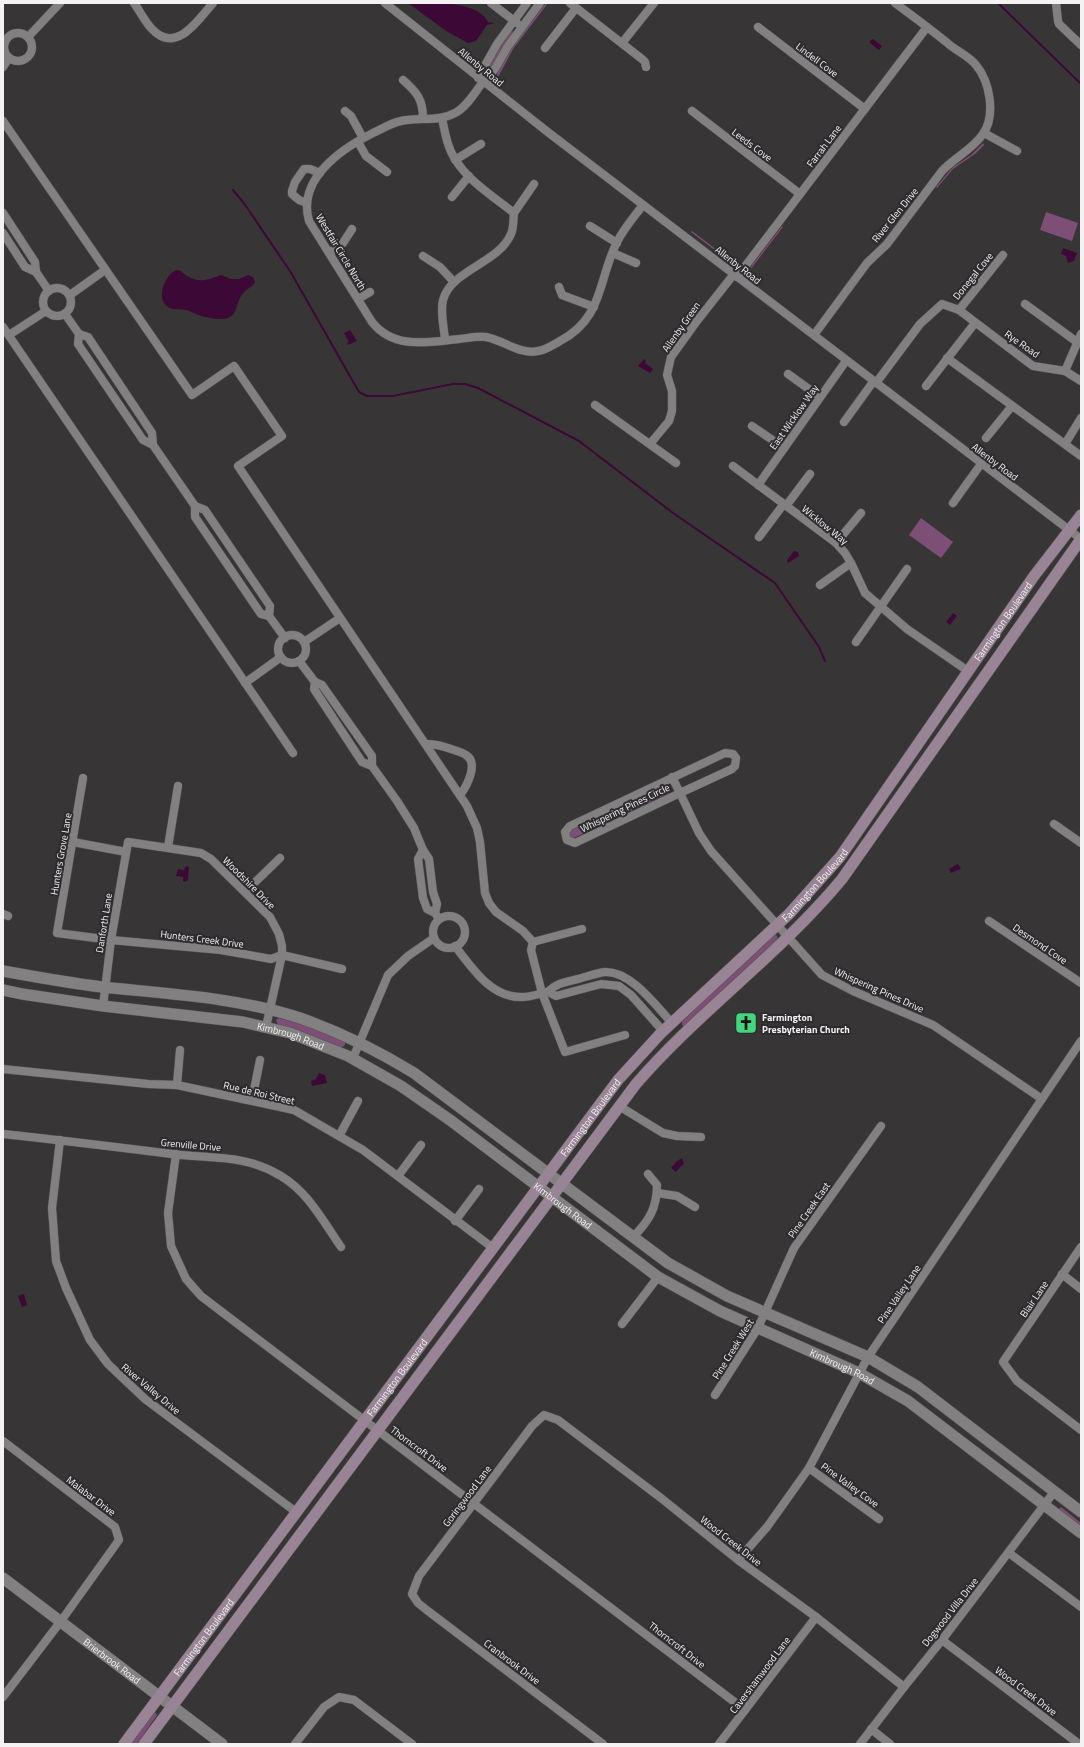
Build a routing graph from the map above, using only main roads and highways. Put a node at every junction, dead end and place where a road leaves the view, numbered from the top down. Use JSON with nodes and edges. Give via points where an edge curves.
{"nodes":[{"id":1,"x":1081,"y":515,"type":"edge"},
{"id":2,"x":1078,"y":536,"type":"edge"},
{"id":3,"x":974,"y":676,"type":"junction"},
{"id":4,"x":674,"y":1030,"type":"junction"},
{"id":5,"x":124,"y":1744,"type":"edge"},
{"id":6,"x":144,"y":1744,"type":"edge"}],
"edges":[{"from":1,"to":2,"type":"main road","name":"Farmington Boulevard"},
{"from":2,"to":3,"type":"main road","name":"Farmington Boulevard","via":[[1037,601]]},
{"from":2,"to":3,"type":"main road","name":"Farmington Boulevard","via":[[1034,576]]},
{"from":3,"to":4,"type":"main road","name":"Farmington Boulevard","via":[[840,857],[801,902],[722,976]]},
{"from":3,"to":4,"type":"main road","name":"Farmington Boulevard","via":[[939,742],[830,894],[787,938]]},
{"from":4,"to":5,"type":"main road","name":"Farmington Boulevard","via":[[618,1080]]},
{"from":4,"to":6,"type":"main road","name":"Farmington Boulevard","via":[[650,1068],[619,1106]]}]}
